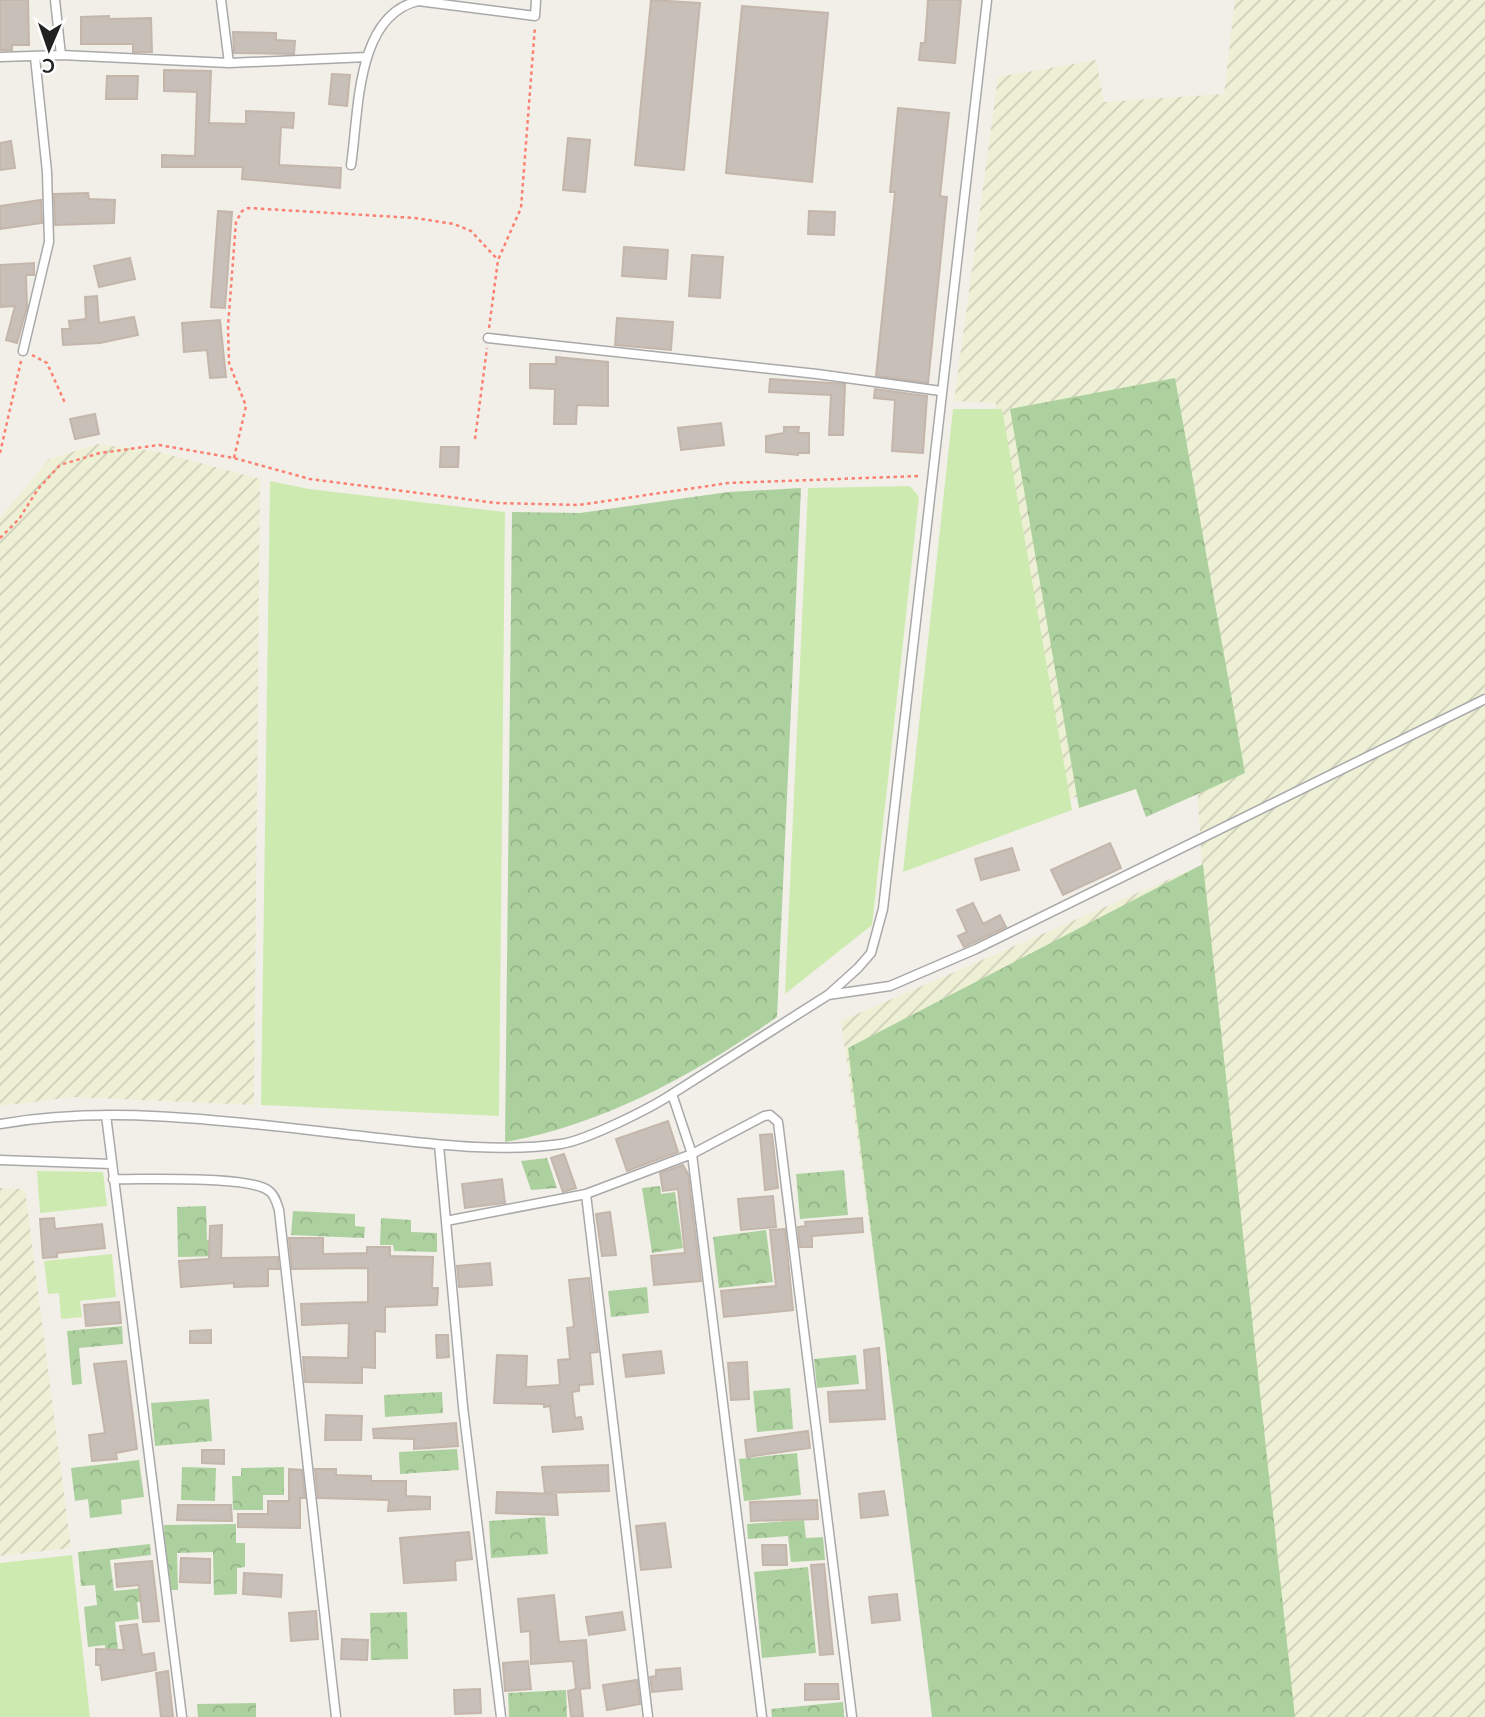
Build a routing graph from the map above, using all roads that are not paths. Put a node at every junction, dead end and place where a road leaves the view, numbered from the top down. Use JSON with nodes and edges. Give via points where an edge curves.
{"nodes":[{"id":1,"x":55,"y":0,"type":"edge"},
{"id":2,"x":221,"y":0,"type":"edge"},
{"id":3,"x":536,"y":0,"type":"edge"},
{"id":4,"x":987,"y":0,"type":"edge"},
{"id":5,"x":61,"y":55,"type":"junction"},
{"id":6,"x":0,"y":57,"type":"edge"},
{"id":7,"x":35,"y":57,"type":"junction"},
{"id":8,"x":367,"y":57,"type":"junction"},
{"id":9,"x":229,"y":63,"type":"junction"},
{"id":10,"x":351,"y":166,"type":"dead end"},
{"id":11,"x":488,"y":338,"type":"road end"},
{"id":12,"x":23,"y":351,"type":"road end"},
{"id":13,"x":941,"y":391,"type":"junction"},
{"id":14,"x":1485,"y":699,"type":"edge"},
{"id":15,"x":828,"y":995,"type":"junction"},
{"id":16,"x":673,"y":1094,"type":"junction"},
{"id":17,"x":106,"y":1115,"type":"junction"},
{"id":18,"x":0,"y":1124,"type":"edge"},
{"id":19,"x":439,"y":1145,"type":"junction"},
{"id":20,"x":692,"y":1154,"type":"junction"},
{"id":21,"x":0,"y":1160,"type":"edge"},
{"id":22,"x":111,"y":1164,"type":"junction"},
{"id":23,"x":113,"y":1179,"type":"junction"},
{"id":24,"x":586,"y":1194,"type":"junction"},
{"id":25,"x":446,"y":1221,"type":"junction"},
{"id":26,"x":181,"y":1717,"type":"edge"},
{"id":27,"x":336,"y":1717,"type":"edge"},
{"id":28,"x":501,"y":1717,"type":"edge"},
{"id":29,"x":648,"y":1717,"type":"edge"},
{"id":30,"x":762,"y":1717,"type":"edge"},
{"id":31,"x":852,"y":1717,"type":"edge"}],
"edges":[{"from":1,"to":5,"type":"lane"},
{"from":2,"to":9,"type":"lane"},
{"from":3,"to":8,"type":"lane","via":[[535,16],[418,1],[403,5],[373,37]]},
{"from":4,"to":13,"type":"lane"},
{"from":5,"to":7,"type":"lane"},
{"from":5,"to":9,"type":"lane"},
{"from":6,"to":7,"type":"lane"},
{"from":7,"to":12,"type":"lane","via":[[49,242]]},
{"from":8,"to":9,"type":"lane"},
{"from":8,"to":10,"type":"lane"},
{"from":11,"to":13,"type":"lane"},
{"from":13,"to":15,"type":"lane","via":[[883,909],[871,953]]},
{"from":14,"to":15,"type":"lane","via":[[976,949],[890,986]]},
{"from":15,"to":16,"type":"lane"},
{"from":16,"to":19,"type":"lane","via":[[564,1144],[481,1149]]},
{"from":16,"to":20,"type":"lane"},
{"from":17,"to":18,"type":"lane"},
{"from":17,"to":19,"type":"lane","via":[[226,1121]]},
{"from":17,"to":22,"type":"lane"},
{"from":19,"to":25,"type":"lane"},
{"from":20,"to":24,"type":"lane"},
{"from":20,"to":30,"type":"lane"},
{"from":20,"to":31,"type":"lane","via":[[764,1116],[778,1122]]},
{"from":21,"to":22,"type":"lane"},
{"from":22,"to":23,"type":"lane"},
{"from":23,"to":26,"type":"lane"},
{"from":23,"to":27,"type":"lane","via":[[219,1181],[258,1186],[275,1198]]},
{"from":24,"to":25,"type":"lane"},
{"from":24,"to":29,"type":"lane"},
{"from":25,"to":28,"type":"lane","via":[[463,1407]]}]}
